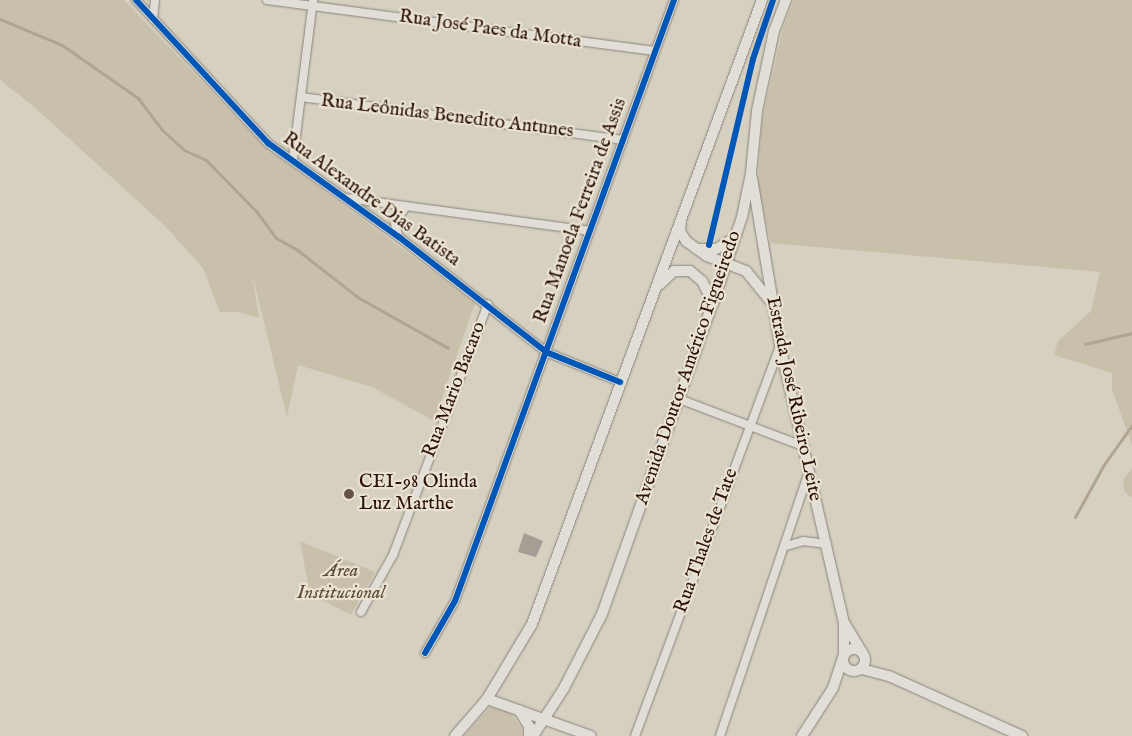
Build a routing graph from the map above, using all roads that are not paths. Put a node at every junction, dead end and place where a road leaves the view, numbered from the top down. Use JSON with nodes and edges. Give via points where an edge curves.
{"nodes":[{"id":1,"x":136,"y":0,"type":"edge"},
{"id":2,"x":155,"y":0,"type":"edge"},
{"id":3,"x":266,"y":0,"type":"edge"},
{"id":4,"x":674,"y":0,"type":"edge"},
{"id":5,"x":762,"y":0,"type":"edge"},
{"id":6,"x":786,"y":0,"type":"edge"},
{"id":7,"x":313,"y":3,"type":"edge"},
{"id":8,"x":153,"y":20,"type":"junction"},
{"id":9,"x":655,"y":51,"type":"junction"},
{"id":10,"x":301,"y":98,"type":"junction"},
{"id":11,"x":622,"y":140,"type":"junction"},
{"id":12,"x":293,"y":159,"type":"junction"},
{"id":13,"x":751,"y":173,"type":"junction"},
{"id":14,"x":344,"y":197,"type":"junction"},
{"id":15,"x":406,"y":206,"type":"junction"},
{"id":16,"x":681,"y":215,"type":"junction"},
{"id":17,"x":589,"y":231,"type":"junction"},
{"id":18,"x":399,"y":237,"type":"junction"},
{"id":19,"x":734,"y":238,"type":"junction"},
{"id":20,"x":694,"y":248,"type":"junction"},
{"id":21,"x":726,"y":262,"type":"junction"},
{"id":22,"x":657,"y":290,"type":"junction"},
{"id":23,"x":713,"y":303,"type":"junction"},
{"id":24,"x":488,"y":304,"type":"junction"},
{"id":25,"x":772,"y":304,"type":"junction"},
{"id":26,"x":780,"y":346,"type":"junction"},
{"id":27,"x":546,"y":352,"type":"junction"},
{"id":28,"x":620,"y":382,"type":"junction"},
{"id":29,"x":679,"y":399,"type":"junction"},
{"id":30,"x":750,"y":426,"type":"junction"},
{"id":31,"x":800,"y":445,"type":"junction"},
{"id":32,"x":808,"y":474,"type":"junction"},
{"id":33,"x":827,"y":544,"type":"junction"},
{"id":34,"x":786,"y":546,"type":"junction"},
{"id":35,"x":362,"y":612,"type":"dead end"},
{"id":36,"x":844,"y":623,"type":"junction"},
{"id":37,"x":425,"y":653,"type":"dead end"},
{"id":38,"x":864,"y":654,"type":"junction"},
{"id":39,"x":843,"y":657,"type":"junction"},
{"id":40,"x":859,"y":670,"type":"junction"},
{"id":41,"x":889,"y":676,"type":"junction"},
{"id":42,"x":833,"y":688,"type":"junction"},
{"id":43,"x":487,"y":699,"type":"junction"},
{"id":44,"x":518,"y":709,"type":"junction"},
{"id":45,"x":544,"y":721,"type":"junction"},
{"id":46,"x":455,"y":736,"type":"edge"},
{"id":47,"x":529,"y":736,"type":"edge"},
{"id":48,"x":533,"y":736,"type":"edge"},
{"id":49,"x":591,"y":736,"type":"edge"},
{"id":50,"x":635,"y":736,"type":"edge"},
{"id":51,"x":720,"y":736,"type":"edge"},
{"id":52,"x":802,"y":736,"type":"edge"},
{"id":53,"x":1022,"y":736,"type":"edge"}],
"edges":[{"from":1,"to":8,"type":"street","name":"Rua Alexandre Dias Batista"},
{"from":2,"to":8,"type":"street"},
{"from":3,"to":7,"type":"street","name":"Rua José Paes da Motta"},
{"from":4,"to":9,"type":"street","name":"Rua Manoela Ferreira de Assis"},
{"from":5,"to":16,"type":"main road"},
{"from":6,"to":13,"type":"main road","name":"Avenida Doutor Américo Figueiredo","via":[[774,31],[757,112]]},
{"from":7,"to":9,"type":"street","name":"Rua José Paes da Motta"},
{"from":7,"to":10,"type":"street"},
{"from":8,"to":12,"type":"street","name":"Rua Alexandre Dias Batista","via":[[268,143]]},
{"from":9,"to":11,"type":"street","name":"Rua Manoela Ferreira de Assis"},
{"from":10,"to":11,"type":"street","name":"Rua Leônidas Benedito Antunes"},
{"from":10,"to":12,"type":"street"},
{"from":11,"to":17,"type":"street","name":"Rua Manoela Ferreira de Assis"},
{"from":12,"to":14,"type":"street","name":"Rua Alexandre Dias Batista"},
{"from":13,"to":19,"type":"main road","name":"Avenida Doutor Américo Figueiredo"},
{"from":13,"to":25,"type":"main road","name":"Estrada José Ribeiro Leite"},
{"from":14,"to":15,"type":"street"},
{"from":14,"to":18,"type":"street","name":"Rua Alexandre Dias Batista"},
{"from":15,"to":17,"type":"street"},
{"from":15,"to":18,"type":"street","name":"Rua Alexandre Dias Batista","via":[[396,223]]},
{"from":16,"to":20,"type":"main road","via":[[680,231]]},
{"from":16,"to":22,"type":"main road"},
{"from":17,"to":27,"type":"street","name":"Rua Manoela Ferreira de Assis"},
{"from":18,"to":24,"type":"street","name":"Rua Alexandre Dias Batista"},
{"from":19,"to":20,"type":"main road","via":[[716,249]]},
{"from":19,"to":21,"type":"main road","name":"Avenida Doutor Américo Figueiredo"},
{"from":20,"to":21,"type":"main road"},
{"from":21,"to":23,"type":"main road","name":"Avenida Doutor Américo Figueiredo"},
{"from":21,"to":25,"type":"main road","via":[[751,275]]},
{"from":22,"to":23,"type":"main road","via":[[668,274],[684,270],[702,281]]},
{"from":22,"to":28,"type":"main road"},
{"from":23,"to":29,"type":"main road","name":"Avenida Doutor Américo Figueiredo"},
{"from":24,"to":27,"type":"street","name":"Rua Alexandre Dias Batista"},
{"from":24,"to":35,"type":"street","name":"Rua Mario Bacaro","via":[[393,555]]},
{"from":25,"to":26,"type":"main road","name":"Estrada José Ribeiro Leite"},
{"from":26,"to":30,"type":"street","name":"Rua Thales de Tate"},
{"from":26,"to":31,"type":"main road","name":"Estrada José Ribeiro Leite"},
{"from":27,"to":28,"type":"street","name":"Rua Alexandre Dias Batista"},
{"from":27,"to":37,"type":"street","name":"Rua Manoela Ferreira de Assis","via":[[455,601]]},
{"from":28,"to":43,"type":"main road","via":[[532,624]]},
{"from":29,"to":30,"type":"street"},
{"from":29,"to":45,"type":"main road","name":"Avenida Doutor Américo Figueiredo","via":[[602,614]]},
{"from":30,"to":31,"type":"street"},
{"from":30,"to":50,"type":"street","name":"Rua Thales de Tate"},
{"from":31,"to":32,"type":"main road","name":"Estrada José Ribeiro Leite"},
{"from":32,"to":33,"type":"main road","name":"Estrada José Ribeiro Leite"},
{"from":32,"to":34,"type":"street"},
{"from":33,"to":34,"type":"street","via":[[803,541]]},
{"from":33,"to":36,"type":"main road","name":"Estrada José Ribeiro Leite"},
{"from":34,"to":51,"type":"street"},
{"from":36,"to":38,"type":"main road","name":"Estrada José Ribeiro Leite"},
{"from":36,"to":39,"type":"main road","name":"Estrada José Ribeiro Leite"},
{"from":38,"to":39,"type":"main road","via":[[854,649]]},
{"from":38,"to":40,"type":"main road"},
{"from":38,"to":41,"type":"main road","name":"Estrada José Ribeiro Leite"},
{"from":39,"to":40,"type":"main road","via":[[846,669]]},
{"from":39,"to":42,"type":"main road","name":"Estrada José Ribeiro Leite"},
{"from":40,"to":41,"type":"main road","name":"Estrada José Ribeiro Leite"},
{"from":40,"to":42,"type":"main road"},
{"from":41,"to":53,"type":"main road","name":"Estrada José Ribeiro Leite"},
{"from":42,"to":52,"type":"main road"},
{"from":43,"to":44,"type":"main road"},
{"from":43,"to":46,"type":"main road"},
{"from":44,"to":45,"type":"main road"},
{"from":44,"to":47,"type":"main road","via":[[526,718]]},
{"from":45,"to":48,"type":"main road","name":"Avenida Doutor Américo Figueiredo"},
{"from":45,"to":49,"type":"main road"}]}
